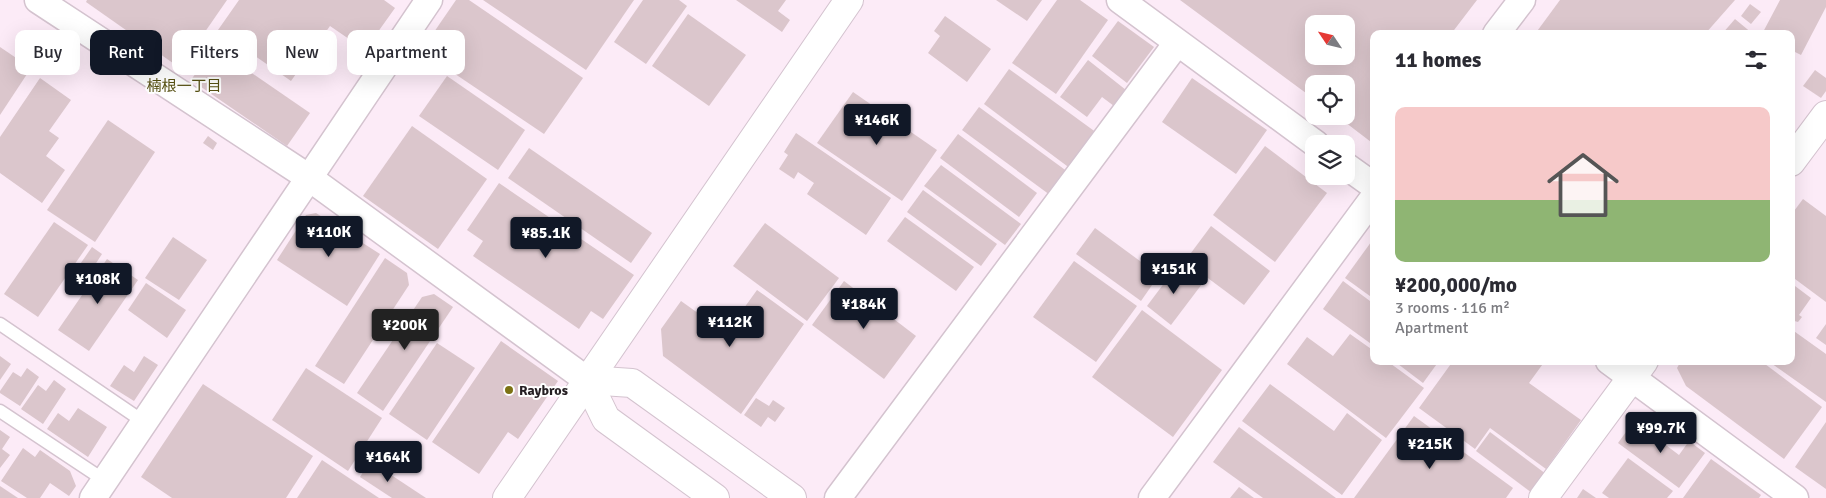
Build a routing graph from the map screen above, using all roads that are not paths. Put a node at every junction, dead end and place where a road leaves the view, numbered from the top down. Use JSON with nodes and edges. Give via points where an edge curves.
{"nodes":[{"id":1,"x":38,"y":0,"type":"edge"},
{"id":2,"x":429,"y":0,"type":"edge"},
{"id":3,"x":849,"y":0,"type":"edge"},
{"id":4,"x":1120,"y":0,"type":"edge"},
{"id":5,"x":1522,"y":0,"type":"edge"},
{"id":6,"x":1499,"y":30,"type":"edge"},
{"id":7,"x":1177,"y":42,"type":"junction"},
{"id":8,"x":1826,"y":115,"type":"edge"},
{"id":9,"x":1305,"y":136,"type":"edge"},
{"id":10,"x":1795,"y":157,"type":"edge"},
{"id":11,"x":1355,"y":172,"type":"edge"},
{"id":12,"x":308,"y":177,"type":"junction"},
{"id":13,"x":1370,"y":183,"type":"edge"},
{"id":14,"x":1370,"y":202,"type":"edge"},
{"id":15,"x":0,"y":324,"type":"edge"},
{"id":16,"x":1622,"y":365,"type":"edge"},
{"id":17,"x":1638,"y":370,"type":"edge"},
{"id":18,"x":587,"y":380,"type":"junction"},
{"id":19,"x":0,"y":411,"type":"edge"},
{"id":20,"x":144,"y":422,"type":"junction"},
{"id":21,"x":99,"y":489,"type":"edge"},
{"id":22,"x":507,"y":498,"type":"edge"},
{"id":23,"x":715,"y":498,"type":"edge"},
{"id":24,"x":792,"y":498,"type":"edge"},
{"id":25,"x":838,"y":498,"type":"edge"},
{"id":26,"x":1152,"y":498,"type":"edge"},
{"id":27,"x":1543,"y":498,"type":"edge"},
{"id":28,"x":1795,"y":498,"type":"edge"}],
"edges":[{"from":1,"to":12,"type":"street"},
{"from":2,"to":12,"type":"street"},
{"from":3,"to":18,"type":"street"},
{"from":4,"to":7,"type":"street"},
{"from":5,"to":6,"type":"street"},
{"from":7,"to":9,"type":"street"},
{"from":7,"to":25,"type":"street"},
{"from":8,"to":10,"type":"street"},
{"from":11,"to":13,"type":"street"},
{"from":12,"to":18,"type":"street"},
{"from":12,"to":20,"type":"street"},
{"from":14,"to":26,"type":"street"},
{"from":15,"to":20,"type":"lane"},
{"from":16,"to":17,"type":"street"},
{"from":17,"to":27,"type":"street"},
{"from":17,"to":28,"type":"street"},
{"from":18,"to":22,"type":"street"},
{"from":18,"to":23,"type":"street","via":[[606,419]]},
{"from":18,"to":24,"type":"street","via":[[632,383]]},
{"from":19,"to":21,"type":"lane"},
{"from":20,"to":21,"type":"street"}]}
